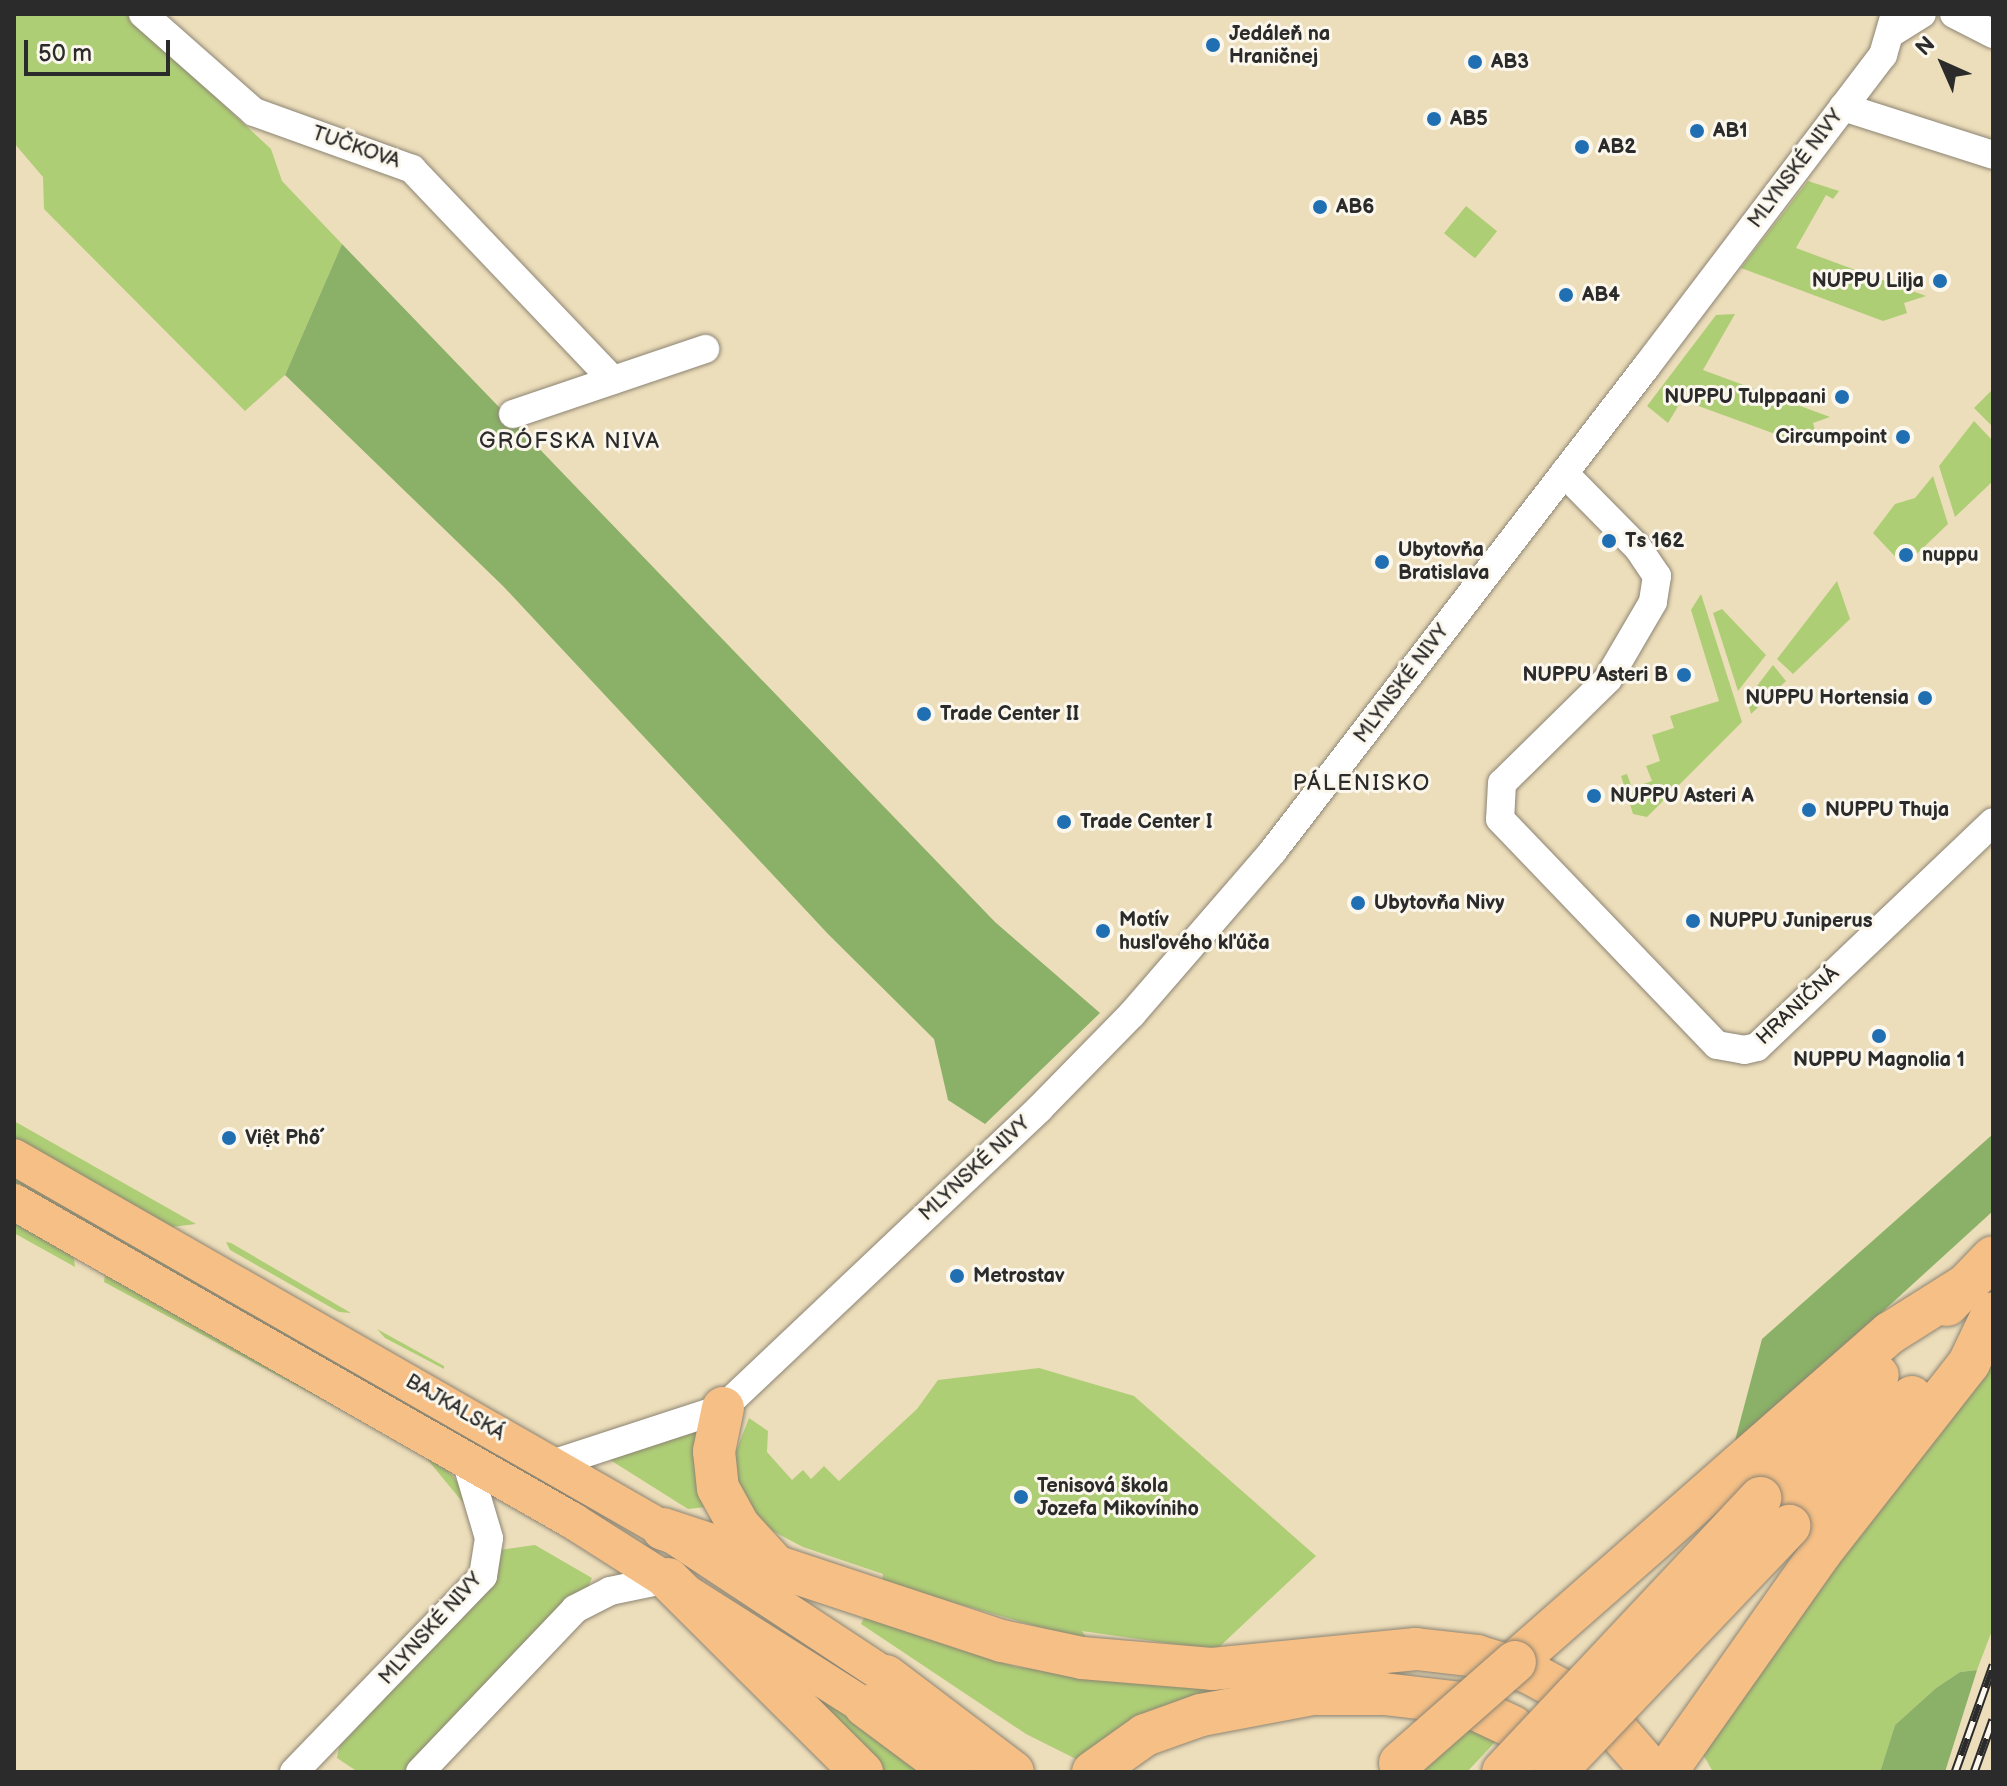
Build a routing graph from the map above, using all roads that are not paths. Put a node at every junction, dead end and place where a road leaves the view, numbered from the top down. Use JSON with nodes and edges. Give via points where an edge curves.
{"nodes":[{"id":1,"x":143,"y":14,"type":"edge"},
{"id":2,"x":1922,"y":14,"type":"edge"},
{"id":3,"x":1954,"y":14,"type":"edge"},
{"id":4,"x":1894,"y":23,"type":"edge"},
{"id":5,"x":1993,"y":34,"type":"edge"},
{"id":6,"x":1843,"y":107,"type":"junction"},
{"id":7,"x":1993,"y":155,"type":"edge"},
{"id":8,"x":705,"y":349,"type":"dead end"},
{"id":9,"x":613,"y":380,"type":"junction"},
{"id":10,"x":513,"y":414,"type":"dead end"},
{"id":11,"x":1564,"y":473,"type":"junction"},
{"id":12,"x":1993,"y":822,"type":"edge"},
{"id":13,"x":14,"y":1157,"type":"edge"},
{"id":14,"x":14,"y":1202,"type":"edge"},
{"id":15,"x":1986,"y":1292,"type":"edge"},
{"id":16,"x":723,"y":1408,"type":"junction"},
{"id":17,"x":465,"y":1457,"type":"junction"},
{"id":18,"x":552,"y":1464,"type":"junction"},
{"id":19,"x":1760,"y":1498,"type":"junction"},
{"id":20,"x":663,"y":1529,"type":"junction"},
{"id":21,"x":773,"y":1563,"type":"junction"},
{"id":22,"x":668,"y":1579,"type":"junction"},
{"id":23,"x":875,"y":1691,"type":"junction"},
{"id":24,"x":1513,"y":1727,"type":"dead end"},
{"id":25,"x":330,"y":1738,"type":"junction"},
{"id":26,"x":965,"y":1758,"type":"edge"},
{"id":27,"x":1390,"y":1769,"type":"edge"},
{"id":28,"x":294,"y":1772,"type":"edge"},
{"id":29,"x":328,"y":1772,"type":"edge"},
{"id":30,"x":420,"y":1772,"type":"edge"},
{"id":31,"x":862,"y":1772,"type":"edge"},
{"id":32,"x":1013,"y":1772,"type":"edge"},
{"id":33,"x":1047,"y":1772,"type":"edge"},
{"id":34,"x":1093,"y":1772,"type":"edge"},
{"id":35,"x":1503,"y":1772,"type":"edge"},
{"id":36,"x":1555,"y":1772,"type":"edge"},
{"id":37,"x":1653,"y":1772,"type":"edge"},
{"id":38,"x":1666,"y":1772,"type":"edge"}],
"edges":[{"from":1,"to":9,"type":"street","name":"TUČKOVA","via":[[254,112],[412,169]]},
{"from":2,"to":4,"type":"street","name":"MLYNSKÉ NIVY"},
{"from":3,"to":5,"type":"street"},
{"from":4,"to":6,"type":"street","name":"MLYNSKÉ NIVY","via":[[1883,55]]},
{"from":6,"to":7,"type":"street"},
{"from":6,"to":11,"type":"street","name":"MLYNSKÉ NIVY"},
{"from":8,"to":9,"type":"street"},
{"from":9,"to":10,"type":"street"},
{"from":11,"to":12,"type":"street","name":"HRANIČNÁ","via":[[1638,548],[1657,576],[1653,602],[1608,679],[1502,783],[1500,819],[1717,1045],[1757,1047]]},
{"from":11,"to":16,"type":"street","name":"MLYNSKÉ NIVY","via":[[1273,851],[1132,1014]]},
{"from":13,"to":18,"type":"main road","name":"BAJKALSKÁ"},
{"from":14,"to":17,"type":"main road","name":"BAJKALSKÁ"},
{"from":15,"to":19,"type":"highway"},
{"from":15,"to":38,"type":"highway","via":[[1969,1363],[1821,1552]]},
{"from":16,"to":18,"type":"street"},
{"from":16,"to":21,"type":"highway","via":[[714,1451],[718,1488],[739,1526]]},
{"from":17,"to":22,"type":"main road","name":"BAJKALSKÁ"},
{"from":17,"to":25,"type":"street","name":"MLYNSKÉ NIVY","via":[[489,1538],[483,1576]]},
{"from":18,"to":20,"type":"main road","name":"BAJKALSKÁ"},
{"from":19,"to":27,"type":"highway","bridge":true},
{"from":19,"to":35,"type":"highway","bridge":true},
{"from":19,"to":36,"type":"highway","bridge":true},
{"from":20,"to":21,"type":"highway"},
{"from":20,"to":23,"type":"main road","name":"BAJKALSKÁ"},
{"from":21,"to":37,"type":"highway","via":[[1002,1641],[1082,1658],[1212,1669],[1416,1649],[1477,1656],[1528,1672],[1600,1711]]},
{"from":22,"to":23,"type":"main road","name":"BAJKALSKÁ"},
{"from":22,"to":30,"type":"street","via":[[610,1591],[575,1609]]},
{"from":22,"to":31,"type":"highway"},
{"from":23,"to":26,"type":"highway"},
{"from":24,"to":34,"type":"highway","via":[[1462,1703],[1384,1694],[1312,1694],[1201,1715],[1145,1735]]},
{"from":25,"to":28,"type":"street","name":"MLYNSKÉ NIVY"},
{"from":25,"to":29,"type":"street"},
{"from":26,"to":32,"type":"highway"},
{"from":26,"to":33,"type":"highway"}]}
